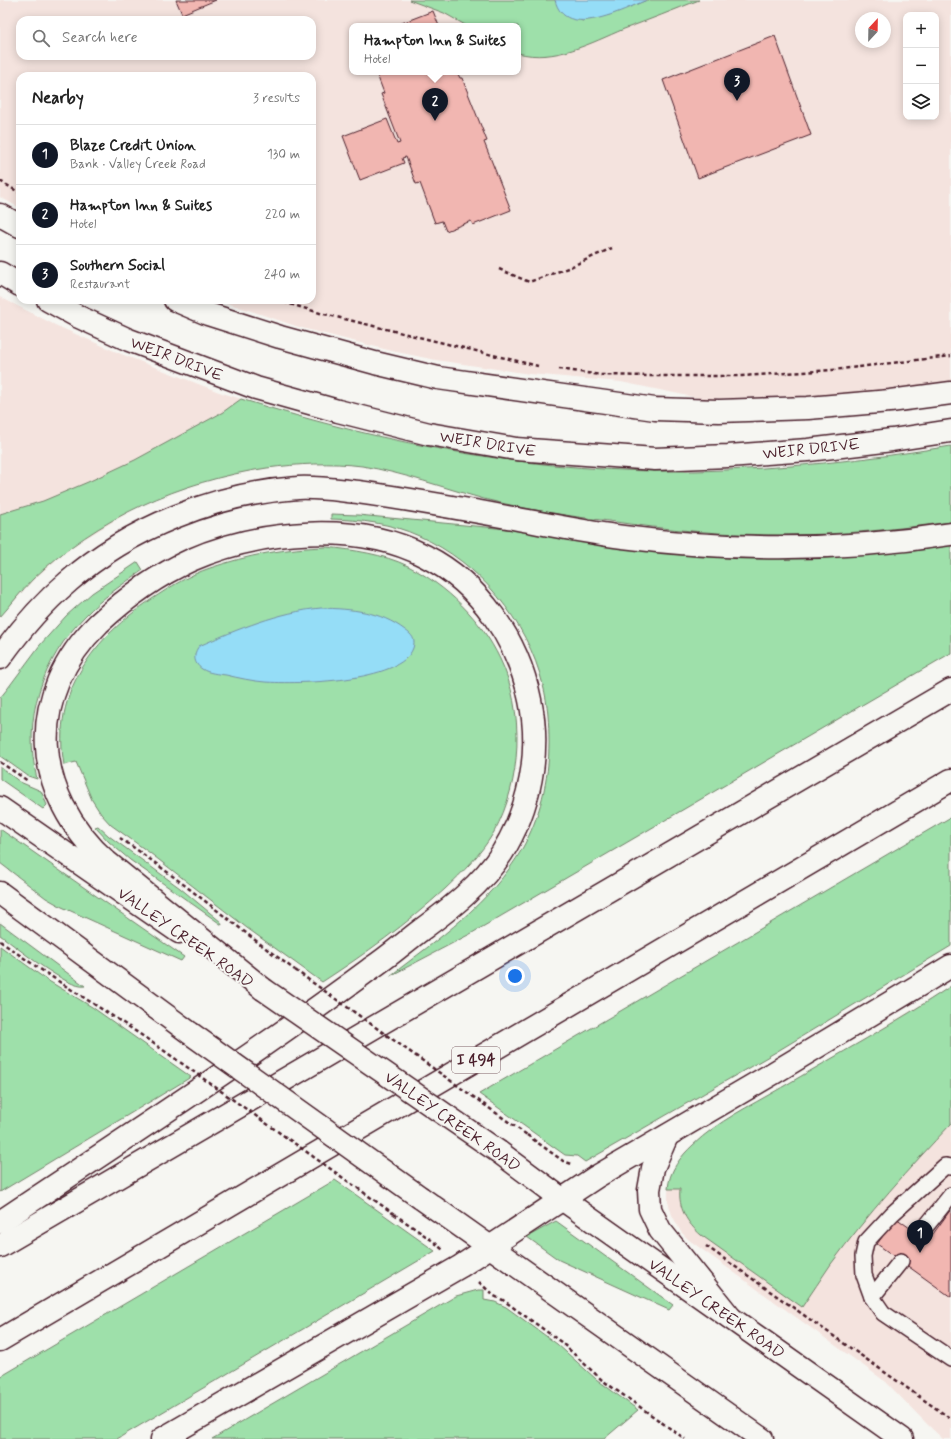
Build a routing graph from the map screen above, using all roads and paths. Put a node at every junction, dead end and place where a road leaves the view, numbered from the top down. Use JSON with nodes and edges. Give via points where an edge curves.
{"nodes":[{"id":1,"x":0,"y":182,"type":"edge"},
{"id":2,"x":16,"y":190,"type":"edge"},
{"id":3,"x":0,"y":215,"type":"edge"},
{"id":4,"x":16,"y":224,"type":"edge"},
{"id":5,"x":612,"y":248,"type":"dead end"},
{"id":6,"x":499,"y":269,"type":"dead end"},
{"id":7,"x":0,"y":273,"type":"edge"},
{"id":8,"x":16,"y":283,"type":"edge"},
{"id":9,"x":55,"y":304,"type":"edge"},
{"id":10,"x":184,"y":304,"type":"edge"},
{"id":11,"x":290,"y":304,"type":"edge"},
{"id":12,"x":951,"y":356,"type":"edge"},
{"id":13,"x":538,"y":366,"type":"dead end"},
{"id":14,"x":554,"y":368,"type":"dead end"},
{"id":15,"x":951,"y":393,"type":"edge"},
{"id":16,"x":951,"y":431,"type":"edge"},
{"id":17,"x":951,"y":534,"type":"edge"},
{"id":18,"x":0,"y":658,"type":"edge"},
{"id":19,"x":951,"y":690,"type":"edge"},
{"id":20,"x":951,"y":780,"type":"edge"},
{"id":21,"x":0,"y":808,"type":"edge"},
{"id":22,"x":117,"y":836,"type":"dead end"},
{"id":23,"x":0,"y":893,"type":"edge"},
{"id":24,"x":0,"y":941,"type":"edge"},
{"id":25,"x":951,"y":966,"type":"edge"},
{"id":26,"x":263,"y":990,"type":"junction"},
{"id":27,"x":667,"y":1136,"type":"junction"},
{"id":28,"x":575,"y":1163,"type":"dead end"},
{"id":29,"x":951,"y":1167,"type":"edge"},
{"id":30,"x":951,"y":1194,"type":"edge"},
{"id":31,"x":562,"y":1199,"type":"junction"},
{"id":32,"x":0,"y":1222,"type":"edge"},
{"id":33,"x":919,"y":1235,"type":"dead end"},
{"id":34,"x":433,"y":1241,"type":"dead end"},
{"id":35,"x":702,"y":1244,"type":"dead end"},
{"id":36,"x":0,"y":1246,"type":"edge"},
{"id":37,"x":490,"y":1246,"type":"junction"},
{"id":38,"x":901,"y":1261,"type":"dead end"},
{"id":39,"x":494,"y":1296,"type":"dead end"},
{"id":40,"x":872,"y":1296,"type":"junction"},
{"id":41,"x":730,"y":1317,"type":"junction"},
{"id":42,"x":0,"y":1340,"type":"edge"},
{"id":43,"x":951,"y":1359,"type":"edge"},
{"id":44,"x":951,"y":1419,"type":"edge"},
{"id":45,"x":162,"y":1439,"type":"edge"},
{"id":46,"x":685,"y":1439,"type":"edge"},
{"id":47,"x":762,"y":1439,"type":"edge"},
{"id":48,"x":902,"y":1439,"type":"edge"}],
"edges":[{"from":1,"to":2,"type":"path"},
{"from":3,"to":4,"type":"main road"},
{"from":5,"to":6,"type":"path","via":[[529,282]]},
{"from":7,"to":8,"type":"main road"},
{"from":9,"to":16,"type":"main road","name":"WEIR DRIVE","via":[[129,340],[256,388],[429,434],[516,449],[655,459],[728,456],[823,448]]},
{"from":10,"to":15,"type":"main road","via":[[280,337],[438,378],[655,409],[719,411],[808,408]]},
{"from":11,"to":13,"type":"path"},
{"from":12,"to":14,"type":"path","via":[[833,370],[742,376],[608,375]]},
{"from":17,"to":18,"type":"main road","via":[[838,545],[766,547],[692,544],[622,537],[358,492],[324,488],[265,492],[237,497],[182,514],[134,536],[88,566],[50,598]]},
{"from":19,"to":36,"type":"main road"},
{"from":20,"to":42,"type":"main road","number":"I 494"},
{"from":21,"to":26,"type":"main road","name":"VALLEY CREEK ROAD"},
{"from":22,"to":28,"type":"path","bridge":true,"via":[[248,936],[527,1136],[565,1162]]},
{"from":23,"to":37,"type":"main road","bridge":true,"via":[[190,1033]]},
{"from":24,"to":34,"type":"path","bridge":true,"via":[[51,977],[117,1018]]},
{"from":25,"to":27,"type":"main road"},
{"from":26,"to":31,"type":"main road","name":"VALLEY CREEK ROAD","bridge":true,"via":[[499,1152]]},
{"from":26,"to":32,"type":"main road","via":[[107,862],[87,842],[56,792],[50,771],[47,729],[51,702],[59,679],[73,654],[94,628],[142,588],[191,560],[239,543],[289,535],[350,535],[385,541],[424,556],[465,584],[495,618],[518,660],[531,703],[535,748],[528,791],[511,837],[492,867],[473,888],[381,961],[204,1086]]},
{"from":27,"to":31,"type":"main road"},
{"from":27,"to":41,"type":"main road","via":[[653,1168],[649,1190],[650,1209],[660,1230]]},
{"from":29,"to":40,"type":"lane","via":[[945,1166],[892,1214],[866,1242],[863,1256],[864,1275]]},
{"from":30,"to":33,"type":"lane"},
{"from":31,"to":37,"type":"main road"},
{"from":31,"to":41,"type":"main road","name":"VALLEY CREEK ROAD"},
{"from":35,"to":44,"type":"path"},
{"from":37,"to":45,"type":"main road","via":[[461,1266]]},
{"from":37,"to":47,"type":"main road"},
{"from":38,"to":40,"type":"lane"},
{"from":39,"to":46,"type":"path","via":[[561,1342],[602,1380]]},
{"from":40,"to":43,"type":"lane","via":[[883,1313]]},
{"from":41,"to":48,"type":"main road","name":"VALLEY CREEK ROAD"}]}
